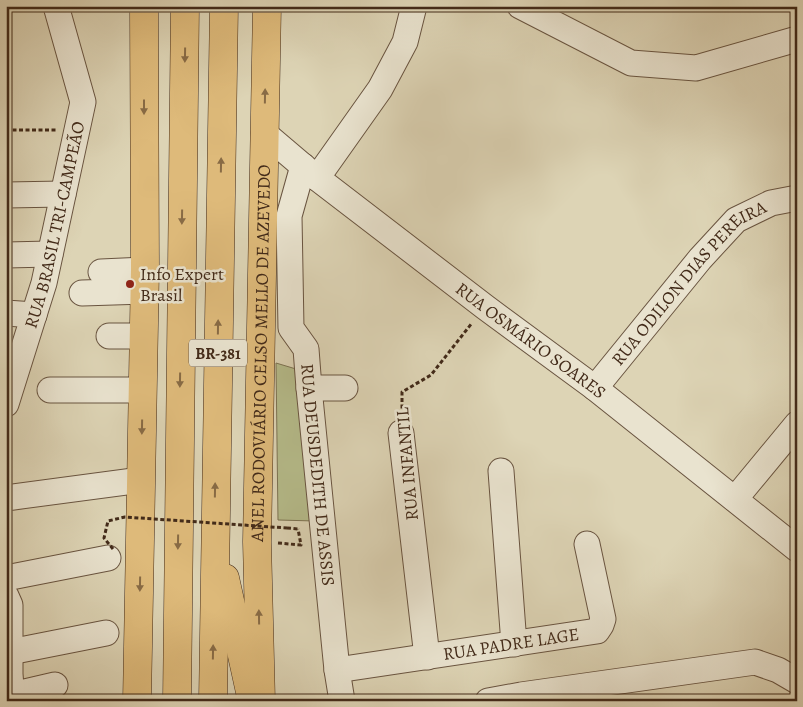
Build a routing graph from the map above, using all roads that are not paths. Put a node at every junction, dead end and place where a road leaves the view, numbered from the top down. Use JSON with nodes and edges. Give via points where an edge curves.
{"nodes":[{"id":1,"x":56,"y":6,"type":"edge"},
{"id":2,"x":144,"y":6,"type":"edge"},
{"id":3,"x":185,"y":6,"type":"edge"},
{"id":4,"x":224,"y":6,"type":"edge"},
{"id":5,"x":267,"y":6,"type":"edge"},
{"id":6,"x":414,"y":6,"type":"edge"},
{"id":7,"x":520,"y":6,"type":"edge"},
{"id":8,"x":797,"y":39,"type":"edge"},
{"id":9,"x":264,"y":133,"type":"junction"},
{"id":10,"x":310,"y":172,"type":"junction"},
{"id":11,"x":63,"y":194,"type":"junction"},
{"id":12,"x":6,"y":195,"type":"edge"},
{"id":13,"x":797,"y":198,"type":"edge"},
{"id":14,"x":6,"y":254,"type":"edge"},
{"id":15,"x":50,"y":254,"type":"junction"},
{"id":16,"x":101,"y":272,"type":"dead end"},
{"id":17,"x":145,"y":281,"type":"junction"},
{"id":18,"x":82,"y":293,"type":"dead end"},
{"id":19,"x":6,"y":313,"type":"edge"},
{"id":20,"x":34,"y":314,"type":"junction"},
{"id":21,"x":109,"y":336,"type":"dead end"},
{"id":22,"x":144,"y":336,"type":"junction"},
{"id":23,"x":14,"y":355,"type":"edge"},
{"id":24,"x":308,"y":388,"type":"junction"},
{"id":25,"x":345,"y":388,"type":"dead end"},
{"id":26,"x":595,"y":388,"type":"junction"},
{"id":27,"x":50,"y":390,"type":"dead end"},
{"id":28,"x":143,"y":390,"type":"junction"},
{"id":29,"x":6,"y":404,"type":"edge"},
{"id":30,"x":797,"y":424,"type":"edge"},
{"id":31,"x":402,"y":433,"type":"road end"},
{"id":32,"x":501,"y":471,"type":"dead end"},
{"id":33,"x":142,"y":480,"type":"junction"},
{"id":34,"x":6,"y":498,"type":"edge"},
{"id":35,"x":735,"y":499,"type":"junction"},
{"id":36,"x":215,"y":530,"type":"junction"},
{"id":37,"x":587,"y":544,"type":"dead end"},
{"id":38,"x":797,"y":549,"type":"edge"},
{"id":39,"x":111,"y":554,"type":"road end"},
{"id":40,"x":6,"y":578,"type":"edge"},
{"id":41,"x":6,"y":596,"type":"edge"},
{"id":42,"x":106,"y":633,"type":"dead end"},
{"id":43,"x":514,"y":644,"type":"junction"},
{"id":44,"x":427,"y":657,"type":"junction"},
{"id":45,"x":337,"y":670,"type":"junction"},
{"id":46,"x":10,"y":679,"type":"edge"},
{"id":47,"x":797,"y":681,"type":"edge"},
{"id":48,"x":56,"y":685,"type":"dead end"},
{"id":49,"x":137,"y":701,"type":"edge"},
{"id":50,"x":177,"y":701,"type":"edge"},
{"id":51,"x":213,"y":701,"type":"edge"},
{"id":52,"x":252,"y":701,"type":"edge"},
{"id":53,"x":261,"y":701,"type":"edge"},
{"id":54,"x":342,"y":701,"type":"edge"},
{"id":55,"x":488,"y":701,"type":"edge"}],
"edges":[{"from":1,"to":11,"type":"street","name":"RUA BRASIL TRI-CAMPEÃO","via":[[83,102]]},
{"from":2,"to":17,"type":"main road","one_way":true},
{"from":3,"to":50,"type":"main road","number":"BR-381","one_way":true},
{"from":36,"to":4,"type":"main road","number":"BR-381","one_way":true},
{"from":9,"to":5,"type":"main road","name":"ANEL RODOVIÁRIO CELSO MELLO DE AZEVEDO","one_way":true},
{"from":6,"to":10,"type":"street","name":"RUA DEUSDEDITH DE ASSIS","via":[[405,42],[380,89]]},
{"from":7,"to":8,"type":"street","via":[[631,63],[696,68]]},
{"from":9,"to":10,"type":"street","name":"RUA OSMÁRIO SOARES"},
{"from":53,"to":9,"type":"main road","name":"ANEL RODOVIÁRIO CELSO MELLO DE AZEVEDO","one_way":true,"via":[[257,542]]},
{"from":10,"to":24,"type":"street","name":"RUA DEUSDEDITH DE ASSIS","via":[[289,216],[291,328],[306,349]]},
{"from":10,"to":26,"type":"street","name":"RUA OSMÁRIO SOARES"},
{"from":11,"to":12,"type":"street"},
{"from":11,"to":15,"type":"street","name":"RUA BRASIL TRI-CAMPEÃO"},
{"from":13,"to":26,"type":"street","name":"RUA ODILON DIAS PEREIRA","via":[[771,203],[736,220],[700,259]]},
{"from":14,"to":15,"type":"street"},
{"from":15,"to":20,"type":"street","name":"RUA BRASIL TRI-CAMPEÃO"},
{"from":16,"to":17,"type":"street"},
{"from":17,"to":18,"type":"street"},
{"from":17,"to":22,"type":"main road"},
{"from":19,"to":20,"type":"street"},
{"from":20,"to":23,"type":"street","name":"RUA BRASIL TRI-CAMPEÃO"},
{"from":21,"to":22,"type":"street"},
{"from":22,"to":28,"type":"main road"},
{"from":23,"to":29,"type":"street","name":"RUA BRASIL TRI-CAMPEÃO"},
{"from":24,"to":25,"type":"street"},
{"from":24,"to":45,"type":"street","name":"RUA DEUSDEDITH DE ASSIS"},
{"from":26,"to":35,"type":"street","name":"RUA OSMÁRIO SOARES"},
{"from":27,"to":28,"type":"street"},
{"from":28,"to":33,"type":"main road","one_way":true},
{"from":30,"to":35,"type":"street"},
{"from":31,"to":44,"type":"street","name":"RUA INFANTIL"},
{"from":32,"to":43,"type":"street"},
{"from":33,"to":34,"type":"street"},
{"from":33,"to":49,"type":"main road","one_way":true},
{"from":35,"to":38,"type":"street","name":"RUA OSMÁRIO SOARES"},
{"from":51,"to":36,"type":"main road","number":"BR-381","one_way":true},
{"from":36,"to":52,"type":"main road"},
{"from":37,"to":43,"type":"street","name":"RUA PADRE LAGE","via":[[603,619],[597,631]]},
{"from":39,"to":40,"type":"street"},
{"from":41,"to":46,"type":"street","via":[[10,606]]},
{"from":42,"to":46,"type":"street"},
{"from":43,"to":44,"type":"street","name":"RUA PADRE LAGE"},
{"from":44,"to":45,"type":"street","name":"RUA PADRE LAGE"},
{"from":45,"to":54,"type":"street","name":"RUA DEUSDEDITH DE ASSIS"},
{"from":46,"to":48,"type":"street"},
{"from":47,"to":55,"type":"street","via":[[754,662]]}]}
